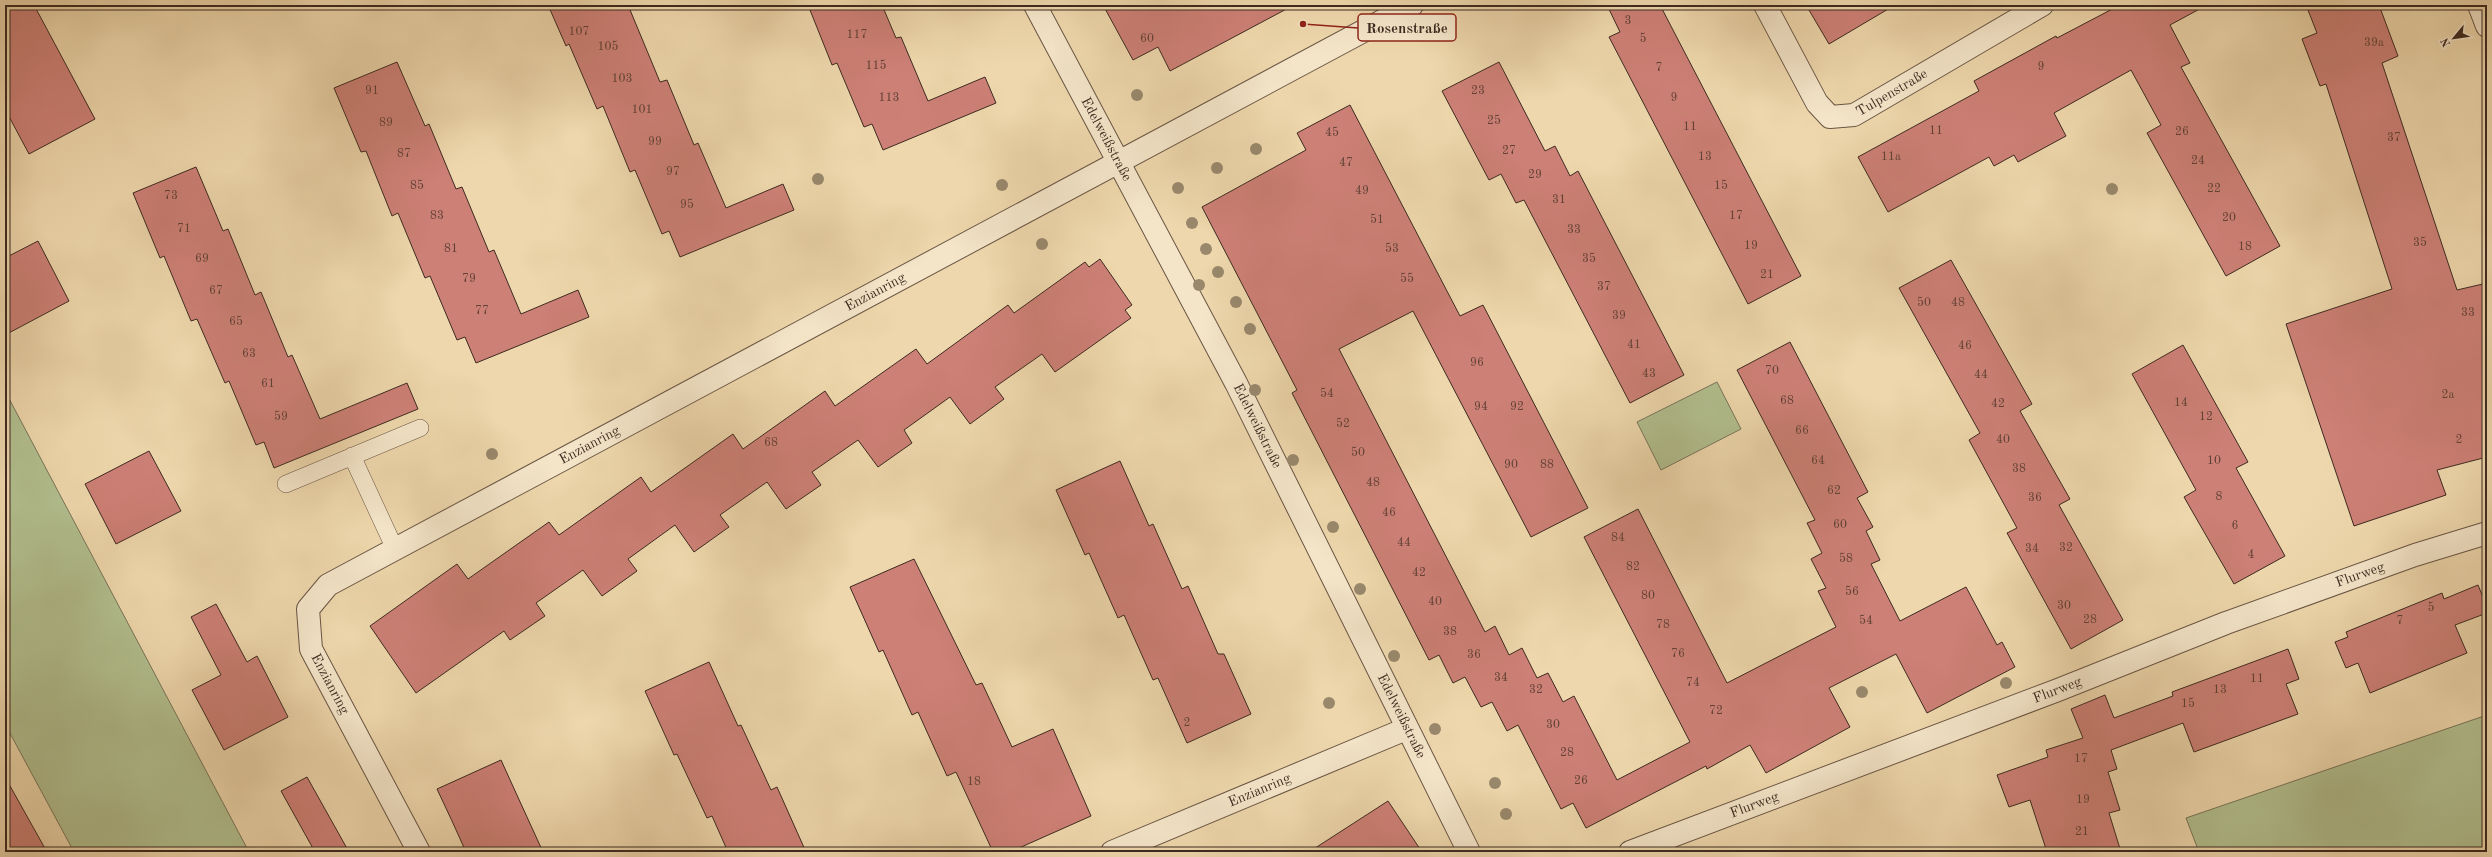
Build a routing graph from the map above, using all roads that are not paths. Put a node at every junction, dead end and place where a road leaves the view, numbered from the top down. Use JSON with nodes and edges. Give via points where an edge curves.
{"nodes":[{"id":1,"x":1036,"y":5,"type":"edge"},
{"id":2,"x":1412,"y":5,"type":"edge"},
{"id":3,"x":1765,"y":5,"type":"edge"},
{"id":4,"x":2042,"y":5,"type":"edge"},
{"id":5,"x":2479,"y":5,"type":"edge"},
{"id":6,"x":2487,"y":26,"type":"edge"},
{"id":7,"x":1118,"y":162,"type":"junction"},
{"id":8,"x":420,"y":428,"type":"dead end"},
{"id":9,"x":352,"y":456,"type":"junction"},
{"id":10,"x":286,"y":484,"type":"dead end"},
{"id":11,"x":2487,"y":533,"type":"edge"},
{"id":12,"x":395,"y":549,"type":"junction"},
{"id":13,"x":1406,"y":729,"type":"junction"},
{"id":14,"x":419,"y":852,"type":"edge"},
{"id":15,"x":1112,"y":852,"type":"edge"},
{"id":16,"x":1469,"y":852,"type":"edge"},
{"id":17,"x":1630,"y":852,"type":"edge"}],
"edges":[{"from":1,"to":7,"type":"street","name":"Edelweißstraße"},
{"from":2,"to":7,"type":"street","name":"Enzianring"},
{"from":3,"to":4,"type":"street","name":"Tulpenstraße","via":[[1817,103],[1830,117],[1854,116]]},
{"from":5,"to":6,"type":"street"},
{"from":7,"to":12,"type":"street","name":"Enzianring"},
{"from":7,"to":13,"type":"street","name":"Edelweißstraße","via":[[1236,383]]},
{"from":8,"to":9,"type":"lane"},
{"from":9,"to":10,"type":"lane"},
{"from":9,"to":12,"type":"lane"},
{"from":11,"to":17,"type":"street","name":"Flurweg","via":[[2415,555],[2226,623],[2058,690]]},
{"from":12,"to":14,"type":"street","name":"Enzianring","via":[[328,585],[308,609],[311,649]]},
{"from":13,"to":15,"type":"street","name":"Enzianring"},
{"from":13,"to":16,"type":"street","name":"Edelweißstraße"}]}
